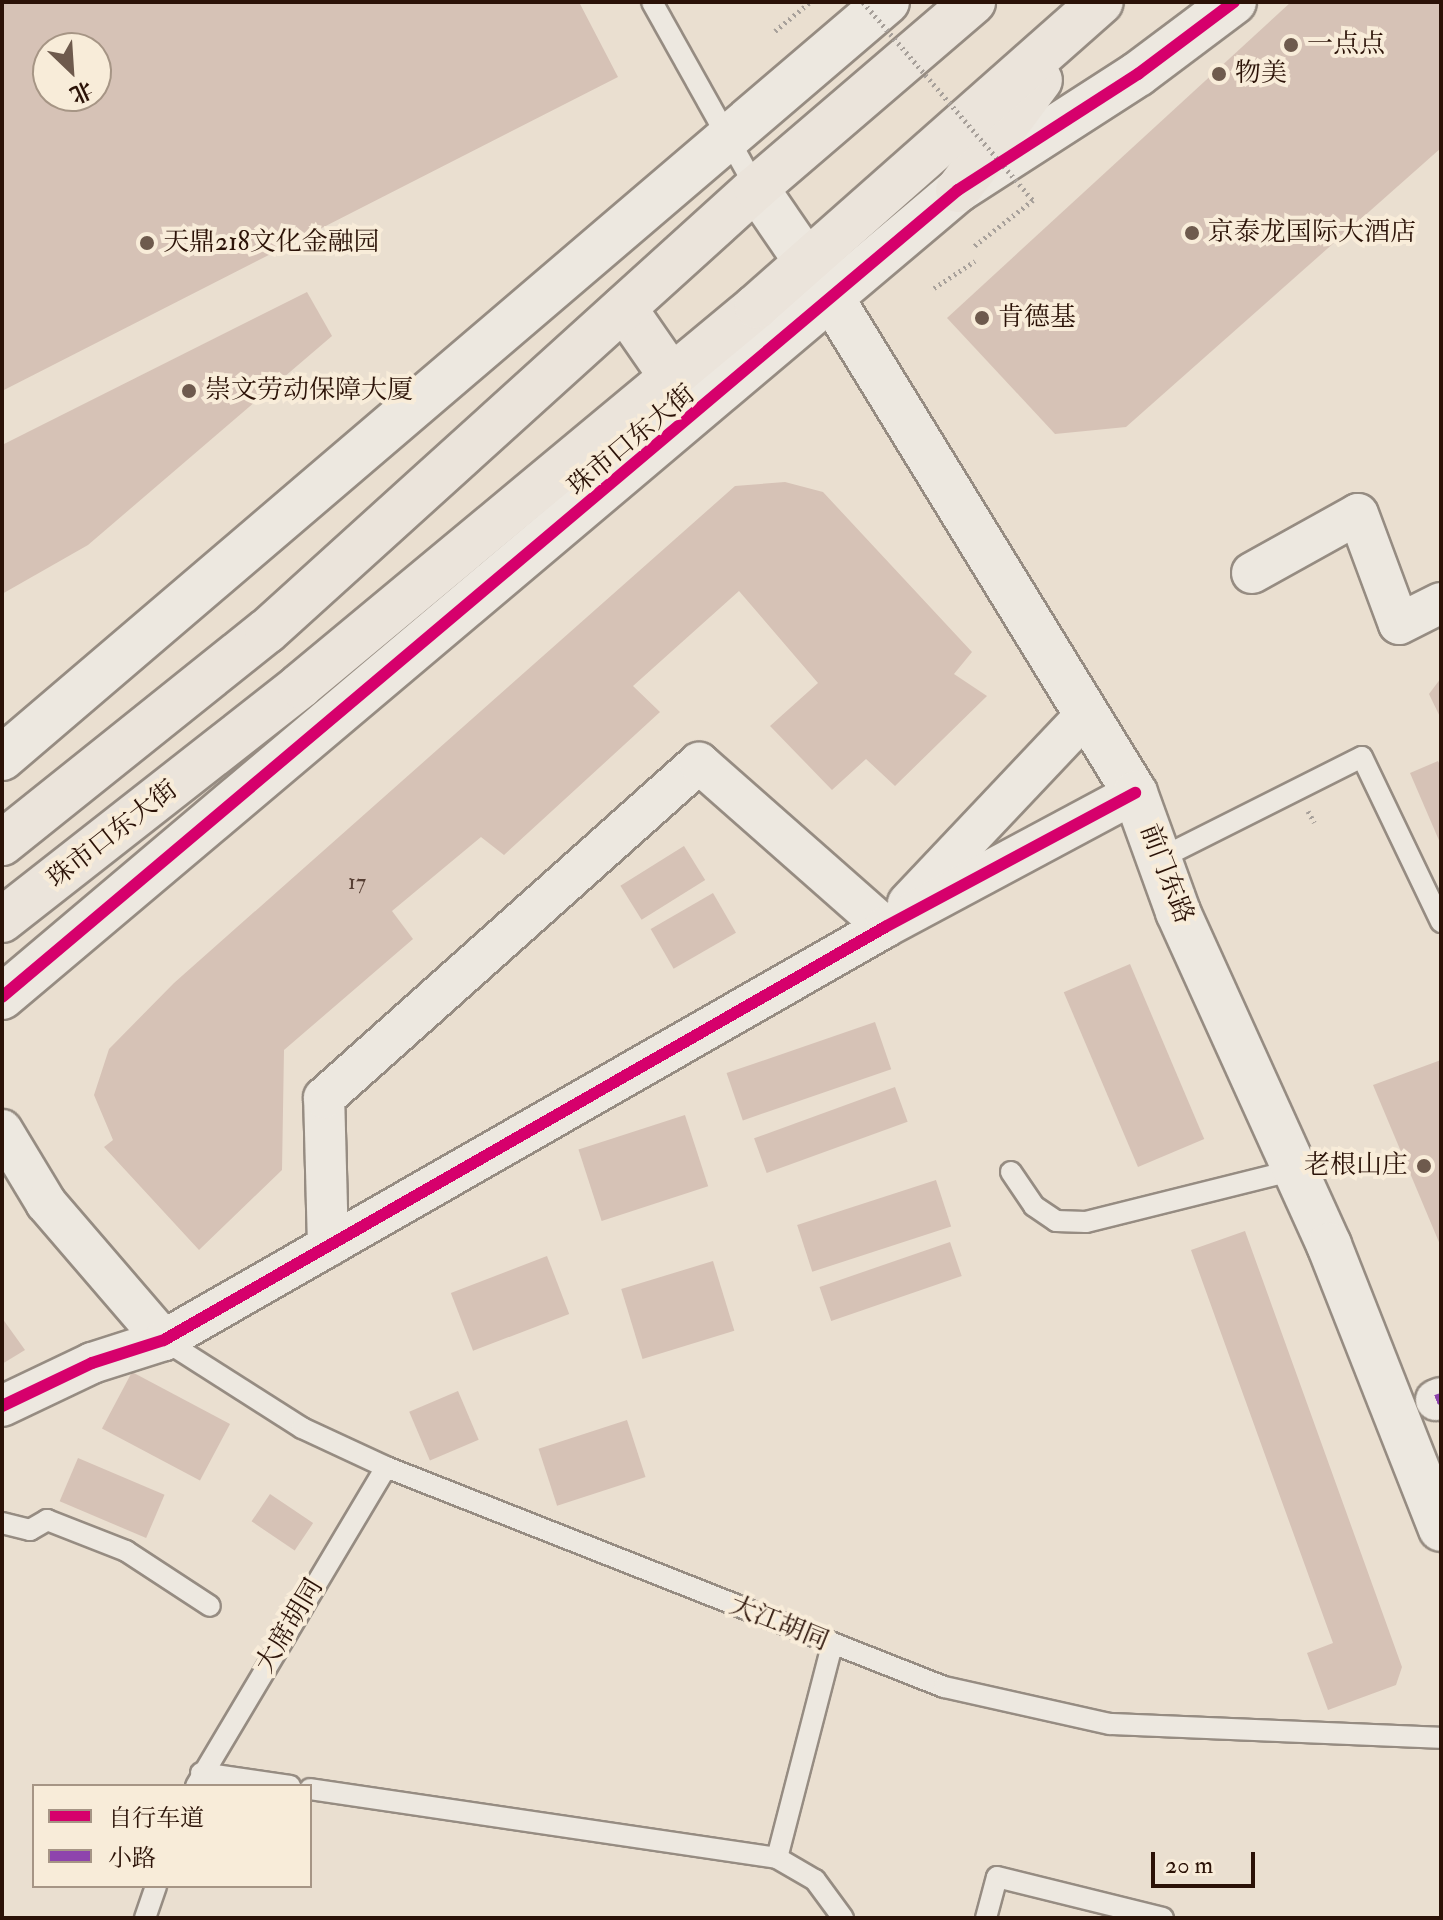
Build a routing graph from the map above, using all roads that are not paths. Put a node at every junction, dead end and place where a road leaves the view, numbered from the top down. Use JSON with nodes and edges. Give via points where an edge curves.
{"nodes":[{"id":1,"x":652,"y":2,"type":"edge"},
{"id":2,"x":887,"y":2,"type":"edge"},
{"id":3,"x":973,"y":2,"type":"edge"},
{"id":4,"x":1234,"y":2,"type":"edge"},
{"id":5,"x":1098,"y":4,"type":"edge"},
{"id":6,"x":726,"y":137,"type":"junction"},
{"id":7,"x":756,"y":188,"type":"junction"},
{"id":8,"x":958,"y":190,"type":"junction"},
{"id":9,"x":807,"y":262,"type":"junction"},
{"id":10,"x":832,"y":299,"type":"junction"},
{"id":11,"x":624,"y":308,"type":"junction"},
{"id":12,"x":671,"y":376,"type":"junction"},
{"id":13,"x":1252,"y":573,"type":"dead end"},
{"id":14,"x":1441,"y":603,"type":"edge"},
{"id":15,"x":1087,"y":714,"type":"junction"},
{"id":16,"x":2,"y":758,"type":"edge"},
{"id":17,"x":1135,"y":793,"type":"junction"},
{"id":18,"x":2,"y":843,"type":"edge"},
{"id":19,"x":1159,"y":859,"type":"junction"},
{"id":20,"x":2,"y":920,"type":"edge"},
{"id":21,"x":1441,"y":922,"type":"edge"},
{"id":22,"x":885,"y":927,"type":"junction"},
{"id":23,"x":2,"y":997,"type":"edge"},
{"id":24,"x":2,"y":1130,"type":"edge"},
{"id":25,"x":1294,"y":1170,"type":"junction"},
{"id":26,"x":1011,"y":1172,"type":"dead end"},
{"id":27,"x":328,"y":1246,"type":"junction"},
{"id":28,"x":164,"y":1340,"type":"junction"},
{"id":29,"x":2,"y":1406,"type":"edge"},
{"id":30,"x":386,"y":1467,"type":"junction"},
{"id":31,"x":2,"y":1523,"type":"edge"},
{"id":32,"x":1441,"y":1529,"type":"edge"},
{"id":33,"x":210,"y":1606,"type":"dead end"},
{"id":34,"x":832,"y":1646,"type":"junction"},
{"id":35,"x":1441,"y":1738,"type":"edge"},
{"id":36,"x":199,"y":1779,"type":"edge"},
{"id":37,"x":264,"y":1784,"type":"edge"},
{"id":38,"x":312,"y":1789,"type":"edge"},
{"id":39,"x":777,"y":1858,"type":"junction"},
{"id":40,"x":155,"y":1888,"type":"edge"},
{"id":41,"x":145,"y":1918,"type":"edge"},
{"id":42,"x":843,"y":1918,"type":"edge"},
{"id":43,"x":986,"y":1918,"type":"edge"},
{"id":44,"x":1163,"y":1918,"type":"edge"}],
"edges":[{"from":1,"to":6,"type":"lane"},
{"from":2,"to":6,"type":"street"},
{"from":3,"to":7,"type":"main road"},
{"from":4,"to":8,"type":"street","name":"珠市口东大街","via":[[1138,74]]},
{"from":5,"to":8,"type":"main road"},
{"from":5,"to":9,"type":"main road","name":"珠市口东大街"},
{"from":6,"to":7,"type":"lane"},
{"from":6,"to":16,"type":"street"},
{"from":7,"to":9,"type":"street","name":"前门东路"},
{"from":7,"to":11,"type":"main road"},
{"from":8,"to":10,"type":"street","name":"珠市口东大街"},
{"from":9,"to":10,"type":"street","name":"前门东路"},
{"from":9,"to":12,"type":"main road","name":"珠市口东大街"},
{"from":10,"to":15,"type":"street","name":"前门东路"},
{"from":10,"to":23,"type":"street","name":"珠市口东大街"},
{"from":11,"to":12,"type":"main road"},
{"from":11,"to":18,"type":"main road","via":[[267,631]]},
{"from":12,"to":20,"type":"main road","name":"珠市口东大街","via":[[300,686]]},
{"from":13,"to":14,"type":"street","via":[[1358,514],[1399,624]]},
{"from":15,"to":17,"type":"street","name":"前门东路"},
{"from":15,"to":22,"type":"street"},
{"from":17,"to":19,"type":"street","name":"前门东路"},
{"from":17,"to":22,"type":"street"},
{"from":19,"to":21,"type":"lane","via":[[1362,757]]},
{"from":19,"to":25,"type":"street","name":"前门东路"},
{"from":22,"to":27,"type":"street"},
{"from":22,"to":27,"type":"street","via":[[699,763],[324,1098]]},
{"from":24,"to":28,"type":"street","via":[[46,1203]]},
{"from":25,"to":26,"type":"lane","via":[[1086,1222],[1056,1221],[1034,1206]]},
{"from":25,"to":32,"type":"street","name":"前门东路"},
{"from":27,"to":28,"type":"street"},
{"from":28,"to":29,"type":"street","via":[[92,1363]]},
{"from":28,"to":30,"type":"lane","name":"大江胡同","via":[[302,1428]]},
{"from":30,"to":34,"type":"lane","name":"大江胡同"},
{"from":30,"to":36,"type":"lane","name":"大席胡同"},
{"from":31,"to":33,"type":"lane","via":[[30,1530],[47,1520],[61,1525],[126,1551]]},
{"from":34,"to":35,"type":"lane","name":"大江胡同","via":[[944,1687],[1110,1724]]},
{"from":34,"to":39,"type":"lane"},
{"from":36,"to":37,"type":"lane"},
{"from":38,"to":39,"type":"lane"},
{"from":39,"to":42,"type":"lane","via":[[815,1880]]},
{"from":40,"to":41,"type":"lane"},
{"from":43,"to":44,"type":"lane","via":[[997,1877]]}]}
